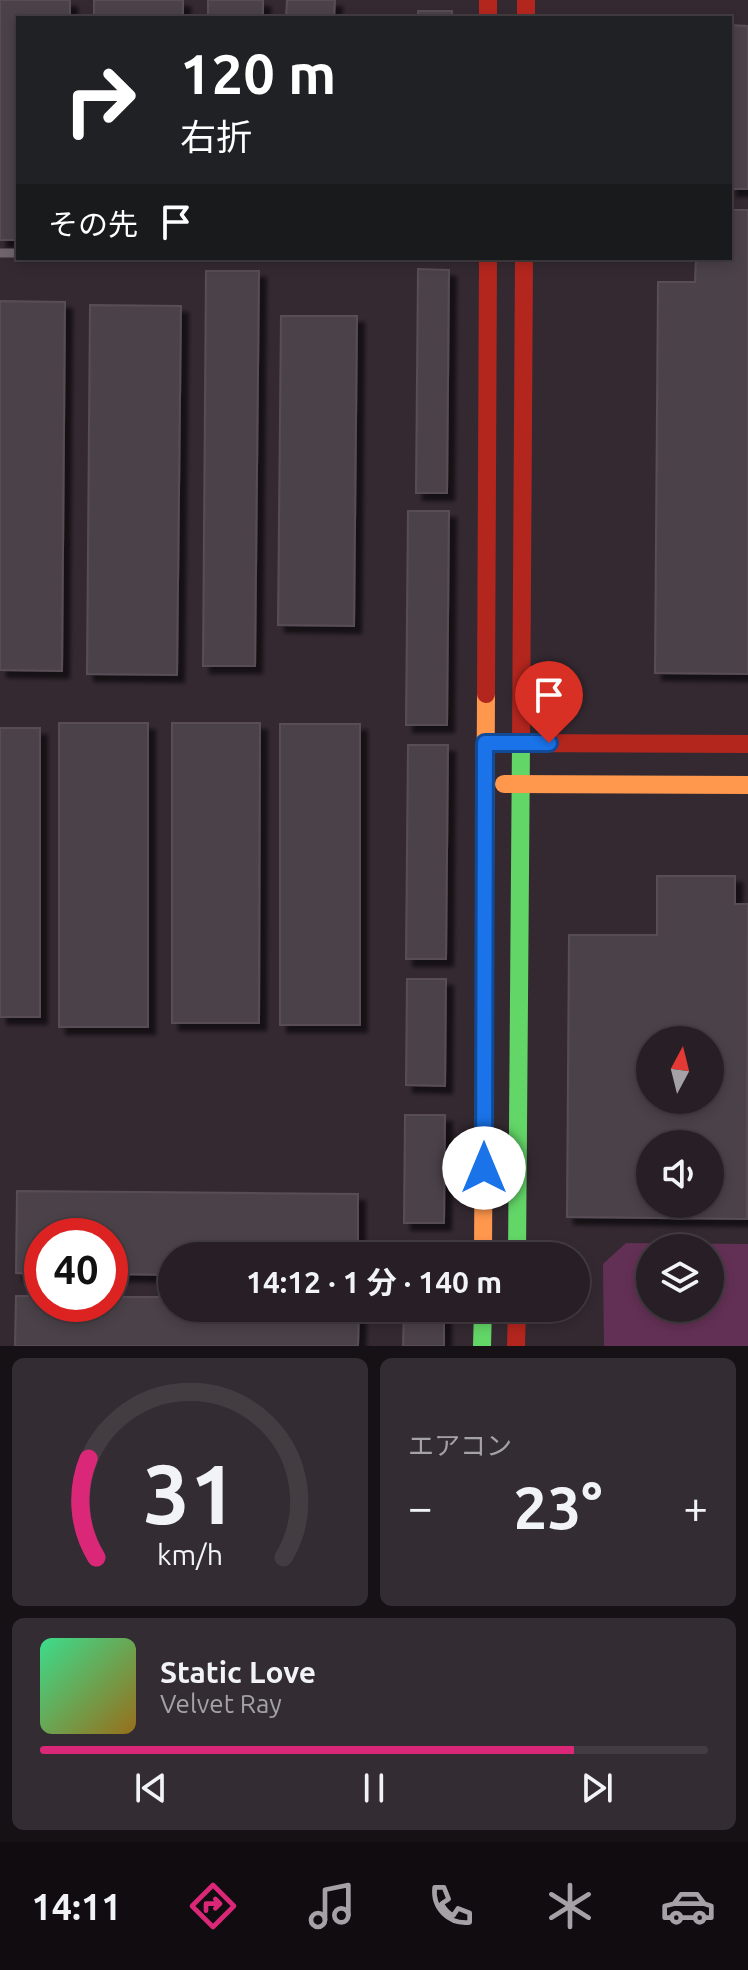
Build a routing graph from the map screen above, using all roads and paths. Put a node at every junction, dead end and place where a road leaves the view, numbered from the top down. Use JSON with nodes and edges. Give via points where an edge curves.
{"nodes":[{"id":1,"x":488,"y":260,"type":"edge"},
{"id":2,"x":524,"y":260,"type":"edge"},
{"id":3,"x":485,"y":743,"type":"junction"},
{"id":4,"x":521,"y":743,"type":"junction"},
{"id":5,"x":748,"y":744,"type":"edge"},
{"id":6,"x":485,"y":783,"type":"junction"},
{"id":7,"x":520,"y":785,"type":"junction"},
{"id":8,"x":748,"y":785,"type":"edge"},
{"id":9,"x":483,"y":1242,"type":"edge"},
{"id":10,"x":517,"y":1242,"type":"edge"},
{"id":11,"x":483,"y":1322,"type":"edge"},
{"id":12,"x":517,"y":1322,"type":"edge"},
{"id":13,"x":482,"y":1346,"type":"edge"},
{"id":14,"x":516,"y":1346,"type":"edge"}],
"edges":[{"from":1,"to":3,"type":"street"},
{"from":2,"to":4,"type":"street"},
{"from":3,"to":4,"type":"street"},
{"from":3,"to":6,"type":"street"},
{"from":4,"to":5,"type":"street"},
{"from":4,"to":7,"type":"street"},
{"from":6,"to":7,"type":"street"},
{"from":6,"to":9,"type":"street"},
{"from":7,"to":8,"type":"street"},
{"from":7,"to":10,"type":"street"},
{"from":11,"to":13,"type":"street"},
{"from":12,"to":14,"type":"street"}]}
